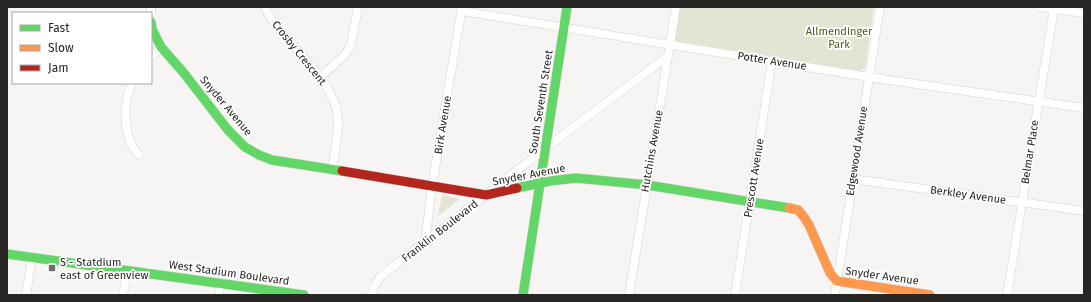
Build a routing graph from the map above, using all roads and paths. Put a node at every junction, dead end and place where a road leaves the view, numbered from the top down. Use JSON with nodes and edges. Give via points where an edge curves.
{"nodes":[{"id":1,"x":266,"y":7,"type":"edge"},
{"id":2,"x":358,"y":7,"type":"edge"},
{"id":3,"x":567,"y":7,"type":"edge"},
{"id":4,"x":676,"y":7,"type":"edge"},
{"id":5,"x":880,"y":7,"type":"edge"},
{"id":6,"x":1040,"y":7,"type":"edge"},
{"id":7,"x":462,"y":9,"type":"edge"},
{"id":8,"x":1054,"y":9,"type":"junction"},
{"id":9,"x":1084,"y":13,"type":"edge"},
{"id":10,"x":564,"y":27,"type":"junction"},
{"id":11,"x":152,"y":30,"type":"edge"},
{"id":12,"x":670,"y":44,"type":"junction"},
{"id":13,"x":161,"y":47,"type":"junction"},
{"id":14,"x":152,"y":56,"type":"edge"},
{"id":15,"x":668,"y":56,"type":"junction"},
{"id":16,"x":772,"y":61,"type":"junction"},
{"id":17,"x":320,"y":77,"type":"junction"},
{"id":18,"x":869,"y":77,"type":"junction"},
{"id":19,"x":132,"y":84,"type":"edge"},
{"id":20,"x":1038,"y":101,"type":"junction"},
{"id":21,"x":1084,"y":108,"type":"edge"},
{"id":22,"x":546,"y":148,"type":"junction"},
{"id":23,"x":139,"y":155,"type":"dead end"},
{"id":24,"x":332,"y":170,"type":"junction"},
{"id":25,"x":853,"y":179,"type":"junction"},
{"id":26,"x":540,"y":183,"type":"junction"},
{"id":27,"x":646,"y":185,"type":"junction"},
{"id":28,"x":432,"y":186,"type":"junction"},
{"id":29,"x":486,"y":195,"type":"junction"},
{"id":30,"x":750,"y":200,"type":"junction"},
{"id":31,"x":1021,"y":202,"type":"junction"},
{"id":32,"x":1084,"y":211,"type":"edge"},
{"id":33,"x":425,"y":243,"type":"junction"},
{"id":34,"x":7,"y":254,"type":"edge"},
{"id":35,"x":32,"y":258,"type":"junction"},
{"id":36,"x":127,"y":271,"type":"junction"},
{"id":37,"x":837,"y":281,"type":"junction"},
{"id":38,"x":220,"y":284,"type":"junction"},
{"id":39,"x":26,"y":295,"type":"edge"},
{"id":40,"x":123,"y":295,"type":"edge"},
{"id":41,"x":219,"y":295,"type":"edge"},
{"id":42,"x":304,"y":295,"type":"edge"},
{"id":43,"x":372,"y":295,"type":"edge"},
{"id":44,"x":523,"y":295,"type":"edge"},
{"id":45,"x":629,"y":295,"type":"edge"},
{"id":46,"x":735,"y":295,"type":"edge"},
{"id":47,"x":835,"y":295,"type":"edge"},
{"id":48,"x":930,"y":295,"type":"edge"},
{"id":49,"x":1007,"y":295,"type":"edge"}],
"edges":[{"from":1,"to":17,"type":"street","name":"Crosby Crescent","via":[[277,27]]},
{"from":2,"to":17,"type":"street","via":[[351,45],[345,55]]},
{"from":3,"to":10,"type":"street","name":"South Seventh Street"},
{"from":4,"to":12,"type":"street","name":"Hutchins Avenue"},
{"from":5,"to":18,"type":"street","name":"Edgewood Avenue"},
{"from":6,"to":8,"type":"street"},
{"from":7,"to":10,"type":"street","name":"Potter Avenue"},
{"from":7,"to":28,"type":"street","name":"Birk Avenue"},
{"from":8,"to":9,"type":"street"},
{"from":8,"to":20,"type":"street","name":"Belmar Place"},
{"from":10,"to":12,"type":"street","name":"Potter Avenue"},
{"from":10,"to":22,"type":"street","name":"South Seventh Street"},
{"from":11,"to":13,"type":"street","name":"Snyder Avenue"},
{"from":12,"to":15,"type":"street","name":"Hutchins Avenue"},
{"from":12,"to":16,"type":"street","name":"Potter Avenue"},
{"from":13,"to":14,"type":"street"},
{"from":13,"to":24,"type":"street","name":"Snyder Avenue","via":[[228,130],[245,147],[272,160]]},
{"from":15,"to":22,"type":"street","name":"Franklin Boulevard"},
{"from":15,"to":27,"type":"street","name":"Hutchins Avenue"},
{"from":16,"to":18,"type":"street","name":"Potter Avenue"},
{"from":16,"to":30,"type":"street","name":"Prescott Avenue"},
{"from":17,"to":24,"type":"street","name":"Crosby Crescent","via":[[330,92],[337,110],[338,127]]},
{"from":18,"to":20,"type":"street","name":"Potter Avenue"},
{"from":18,"to":25,"type":"street","name":"Edgewood Avenue"},
{"from":19,"to":23,"type":"street","via":[[126,106],[126,127],[133,150]]},
{"from":20,"to":21,"type":"street","name":"Potter Avenue"},
{"from":20,"to":31,"type":"street","name":"Belmar Place"},
{"from":22,"to":26,"type":"street","name":"South Seventh Street"},
{"from":22,"to":29,"type":"street","name":"Franklin Boulevard"},
{"from":24,"to":28,"type":"street","name":"Snyder Avenue"},
{"from":25,"to":31,"type":"street","name":"Berkley Avenue"},
{"from":25,"to":37,"type":"street","name":"Edgewood Avenue"},
{"from":26,"to":27,"type":"street","name":"Snyder Avenue","via":[[576,178]]},
{"from":26,"to":29,"type":"street","name":"Snyder Avenue"},
{"from":26,"to":44,"type":"street","name":"South Seventh Street"},
{"from":27,"to":30,"type":"street","name":"Snyder Avenue"},
{"from":27,"to":45,"type":"street","name":"Hutchins Avenue"},
{"from":28,"to":29,"type":"street","name":"Snyder Avenue"},
{"from":28,"to":33,"type":"street","name":"Birk Avenue"},
{"from":29,"to":33,"type":"street","name":"Franklin Boulevard"},
{"from":30,"to":37,"type":"street","name":"Snyder Avenue","via":[[798,210],[809,225],[830,273]]},
{"from":30,"to":46,"type":"street","name":"Prescott Avenue"},
{"from":31,"to":32,"type":"street","name":"Berkley Avenue"},
{"from":31,"to":49,"type":"street","name":"Belmar Place"},
{"from":33,"to":43,"type":"street","name":"Franklin Boulevard","via":[[380,277]]},
{"from":34,"to":35,"type":"street","name":"West Stadium Boulevard"},
{"from":35,"to":36,"type":"street","name":"West Stadium Boulevard"},
{"from":35,"to":39,"type":"street"},
{"from":36,"to":38,"type":"street","name":"West Stadium Boulevard"},
{"from":36,"to":40,"type":"street"},
{"from":37,"to":47,"type":"street","name":"Edgewood Avenue"},
{"from":37,"to":48,"type":"street","name":"Snyder Avenue"},
{"from":38,"to":41,"type":"street"},
{"from":38,"to":42,"type":"street","name":"West Stadium Boulevard"}]}
